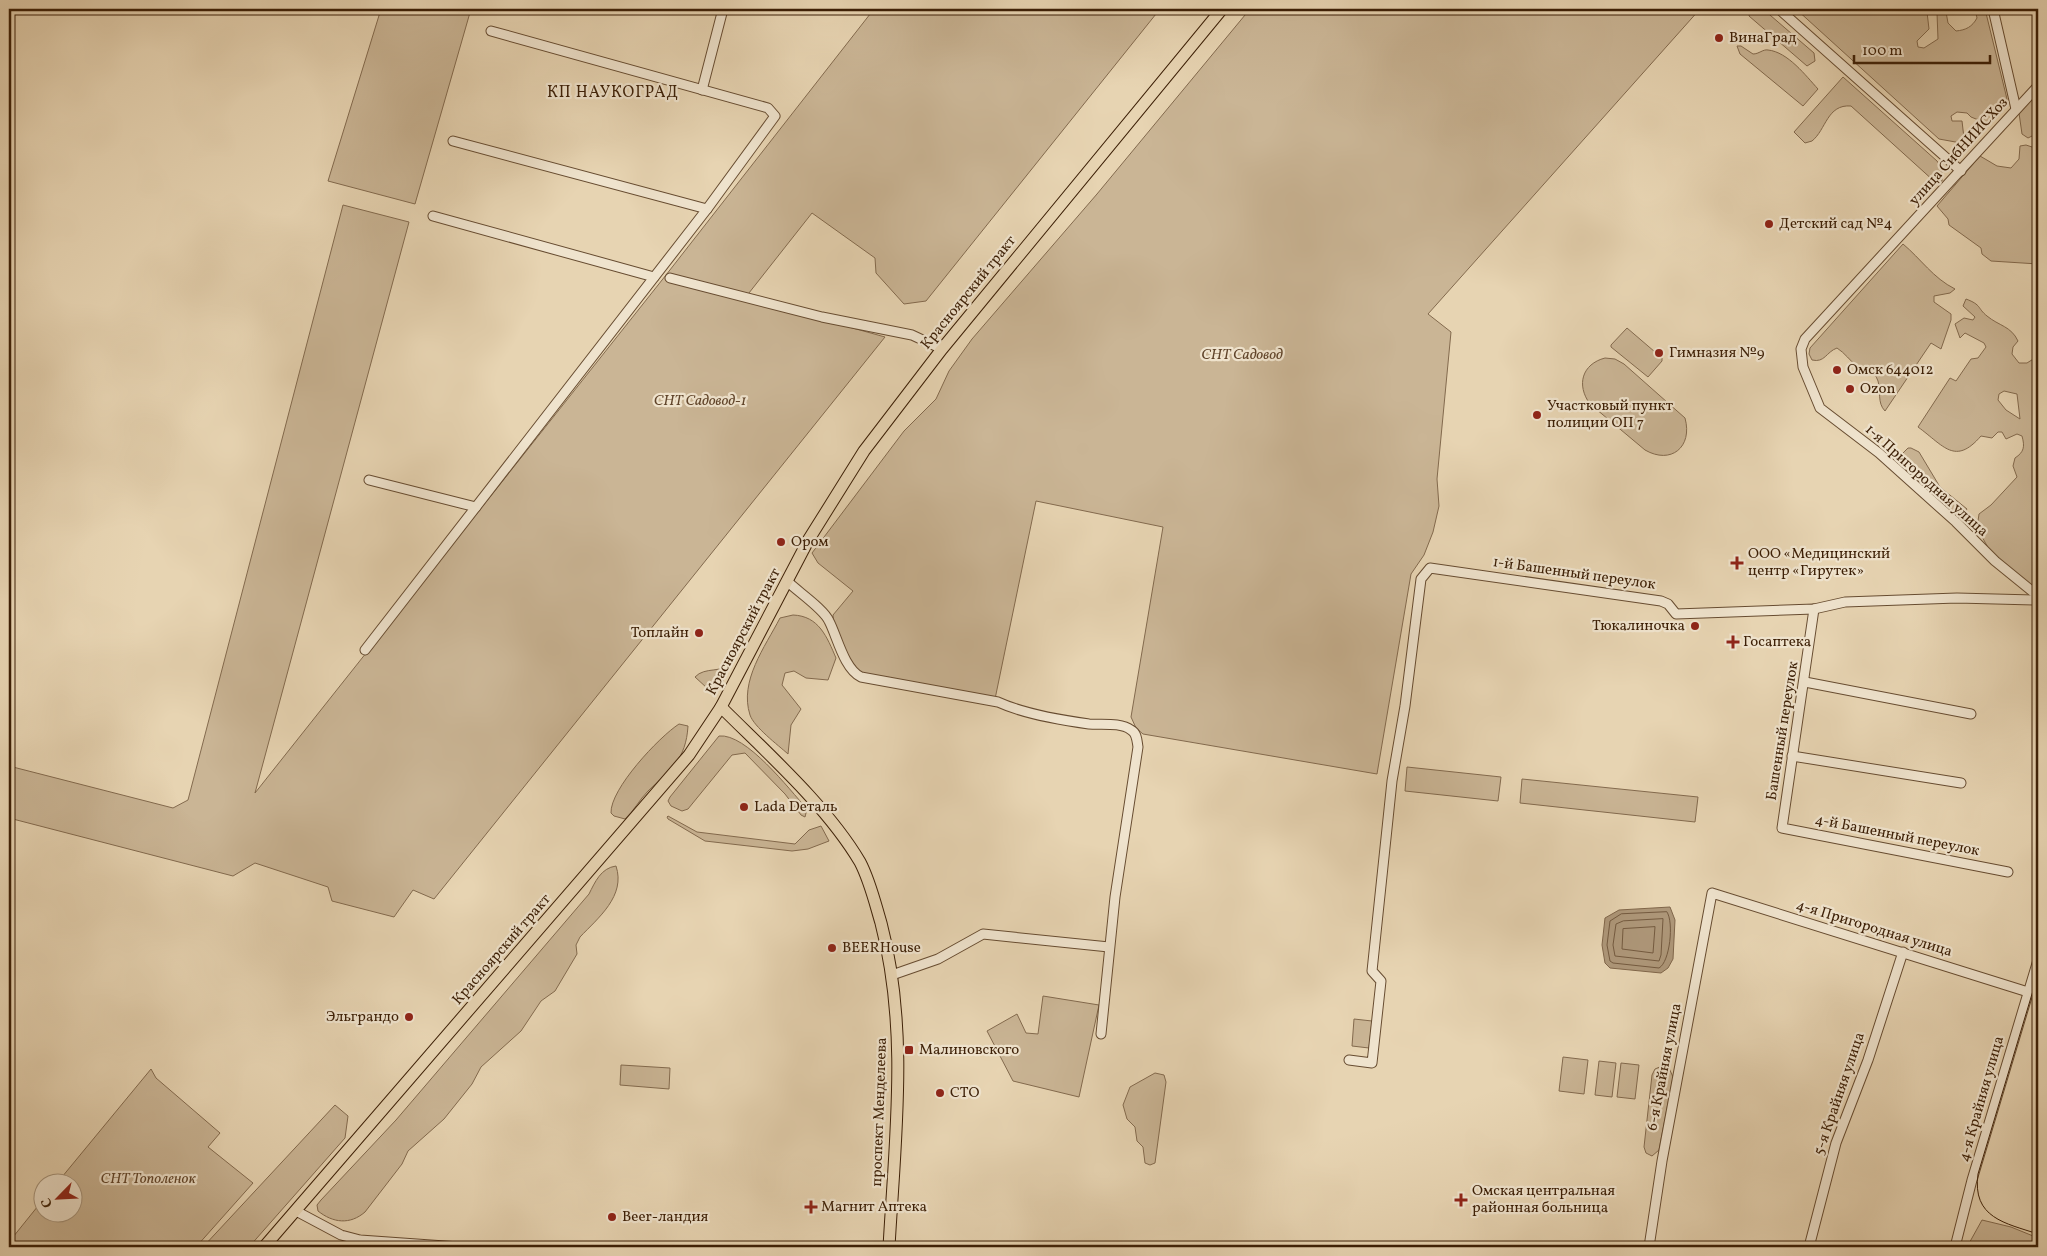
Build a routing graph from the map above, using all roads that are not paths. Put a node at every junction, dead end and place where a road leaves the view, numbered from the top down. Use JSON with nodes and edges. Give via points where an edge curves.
{"nodes":[{"id":1,"x":723,"y":9,"type":"edge"},
{"id":2,"x":1222,"y":9,"type":"edge"},
{"id":3,"x":1779,"y":9,"type":"edge"},
{"id":4,"x":1993,"y":9,"type":"edge"},
{"id":5,"x":491,"y":31,"type":"dead end"},
{"id":6,"x":2038,"y":86,"type":"edge"},
{"id":7,"x":702,"y":90,"type":"junction"},
{"id":8,"x":2016,"y":109,"type":"junction"},
{"id":9,"x":453,"y":142,"type":"dead end"},
{"id":10,"x":1961,"y":171,"type":"junction"},
{"id":11,"x":707,"y":209,"type":"junction"},
{"id":12,"x":434,"y":216,"type":"dead end"},
{"id":13,"x":654,"y":277,"type":"junction"},
{"id":14,"x":670,"y":278,"type":"dead end"},
{"id":15,"x":1801,"y":349,"type":"joint"},
{"id":16,"x":942,"y":350,"type":"junction"},
{"id":17,"x":368,"y":480,"type":"dead end"},
{"id":18,"x":476,"y":507,"type":"junction"},
{"id":19,"x":787,"y":581,"type":"junction"},
{"id":20,"x":2038,"y":596,"type":"edge"},
{"id":21,"x":2038,"y":600,"type":"edge"},
{"id":22,"x":1814,"y":609,"type":"junction"},
{"id":23,"x":365,"y":650,"type":"dead end"},
{"id":24,"x":1805,"y":682,"type":"junction"},
{"id":25,"x":721,"y":707,"type":"junction"},
{"id":26,"x":1971,"y":714,"type":"dead end"},
{"id":27,"x":1792,"y":756,"type":"junction"},
{"id":28,"x":1961,"y":783,"type":"dead end"},
{"id":29,"x":1782,"y":828,"type":"joint"},
{"id":30,"x":2008,"y":872,"type":"dead end"},
{"id":31,"x":1712,"y":893,"type":"joint"},
{"id":32,"x":1110,"y":947,"type":"junction"},
{"id":33,"x":1903,"y":952,"type":"junction"},
{"id":34,"x":2038,"y":960,"type":"edge"},
{"id":35,"x":892,"y":975,"type":"junction"},
{"id":36,"x":2028,"y":992,"type":"junction"},
{"id":37,"x":1101,"y":1034,"type":"dead end"},
{"id":38,"x":1349,"y":1060,"type":"dead end"},
{"id":39,"x":296,"y":1210,"type":"junction"},
{"id":40,"x":264,"y":1247,"type":"edge"},
{"id":41,"x":459,"y":1247,"type":"edge"},
{"id":42,"x":889,"y":1247,"type":"edge"},
{"id":43,"x":1649,"y":1247,"type":"edge"},
{"id":44,"x":1809,"y":1247,"type":"edge"},
{"id":45,"x":1955,"y":1247,"type":"edge"}],
"edges":[{"from":1,"to":7,"type":"street"},
{"from":2,"to":16,"type":"main road","name":"Красноярский тракт"},
{"from":3,"to":10,"type":"street"},
{"from":4,"to":8,"type":"street"},
{"from":5,"to":7,"type":"street"},
{"from":6,"to":8,"type":"street","name":"улица СибНИИСХоз"},
{"from":7,"to":11,"type":"street","via":[[768,108],[774,116]]},
{"from":8,"to":10,"type":"street","name":"улица СибНИИСХоз"},
{"from":9,"to":11,"type":"street"},
{"from":10,"to":15,"type":"street","name":"улица СибНИИСХоз","via":[[1806,339]]},
{"from":11,"to":13,"type":"street"},
{"from":12,"to":13,"type":"street"},
{"from":13,"to":18,"type":"street"},
{"from":14,"to":16,"type":"street","via":[[822,317],[912,335]]},
{"from":15,"to":20,"type":"street","name":"1-я Пригородная улица","via":[[1803,367],[1820,408],[1879,454],[1995,561]]},
{"from":16,"to":19,"type":"main road","name":"Красноярский тракт","via":[[845,478]]},
{"from":17,"to":18,"type":"street"},
{"from":18,"to":23,"type":"street"},
{"from":19,"to":25,"type":"main road","name":"Красноярский тракт"},
{"from":19,"to":32,"type":"street","via":[[828,618],[839,646],[855,674],[861,677],[998,702],[1018,712],[1133,730],[1138,747]]},
{"from":21,"to":22,"type":"street","name":"1-й Башенный переулок","via":[[1957,598],[1845,602]]},
{"from":22,"to":24,"type":"street","name":"Башенный переулок"},
{"from":22,"to":38,"type":"street","name":"1-й Башенный переулок","via":[[1676,614],[1662,601],[1430,568],[1421,579],[1392,781],[1372,972],[1381,982],[1372,1063]]},
{"from":24,"to":26,"type":"street"},
{"from":24,"to":27,"type":"street","name":"Башенный переулок"},
{"from":25,"to":35,"type":"main road","name":"проспект Менделеева","via":[[821,810],[861,864],[874,896]]},
{"from":25,"to":39,"type":"main road","name":"Красноярский тракт","via":[[683,762]]},
{"from":27,"to":28,"type":"street"},
{"from":27,"to":29,"type":"street","name":"Башенный переулок"},
{"from":29,"to":30,"type":"street","name":"4-й Башенный переулок"},
{"from":31,"to":33,"type":"street","name":"4-я Пригородная улица"},
{"from":31,"to":43,"type":"street","name":"6-я Крайняя улица"},
{"from":32,"to":35,"type":"street","via":[[983,934],[938,959]]},
{"from":32,"to":37,"type":"street"},
{"from":33,"to":36,"type":"street","name":"4-я Пригородная улица"},
{"from":33,"to":44,"type":"street","name":"5-я Крайняя улица","via":[[1868,1060],[1836,1144]]},
{"from":34,"to":36,"type":"street","name":"4-я Крайняя улица"},
{"from":35,"to":42,"type":"main road","name":"проспект Менделеева","via":[[897,1011],[899,1077]]},
{"from":36,"to":45,"type":"street","name":"4-я Крайняя улица"},
{"from":39,"to":40,"type":"main road","name":"Красноярский тракт"},
{"from":39,"to":41,"type":"street","via":[[317,1224],[360,1240]]}]}
